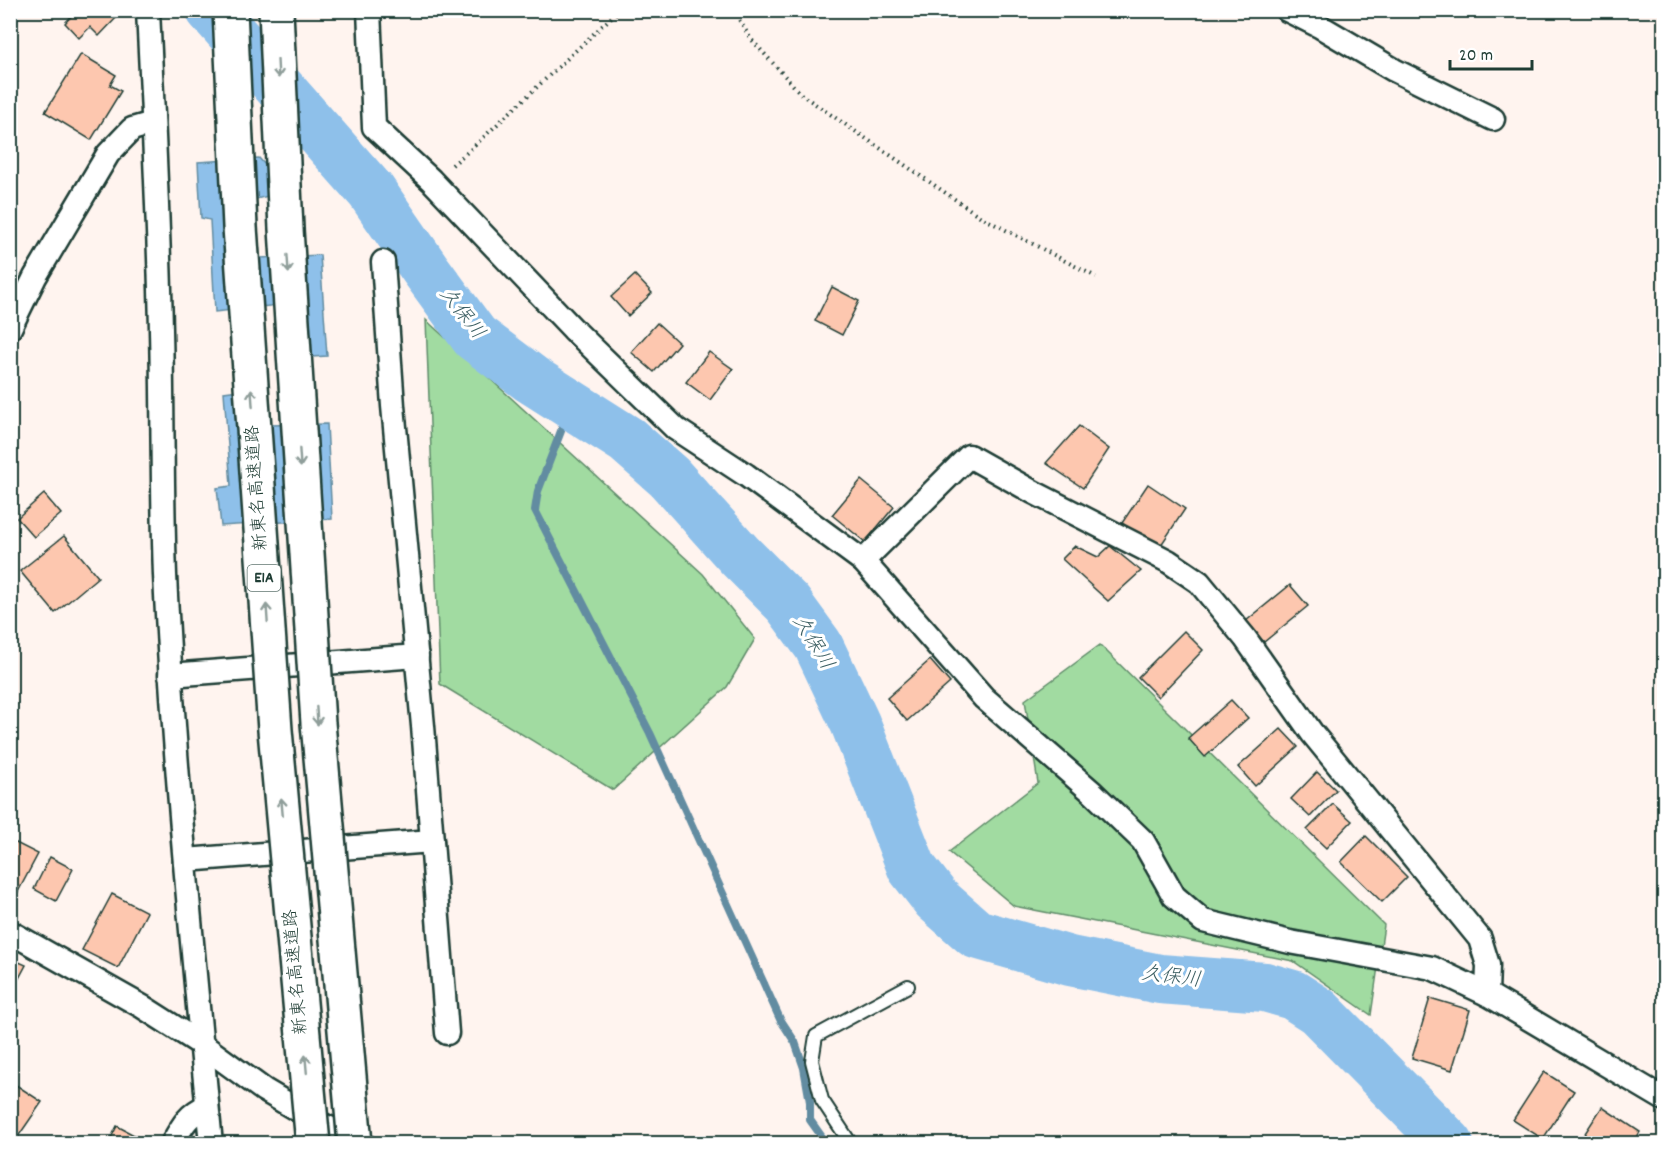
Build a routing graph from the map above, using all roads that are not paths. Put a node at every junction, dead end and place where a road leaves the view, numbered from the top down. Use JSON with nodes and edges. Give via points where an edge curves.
{"nodes":[{"id":1,"x":148,"y":10,"type":"edge"},
{"id":2,"x":230,"y":10,"type":"edge"},
{"id":3,"x":276,"y":10,"type":"edge"},
{"id":4,"x":369,"y":10,"type":"edge"},
{"id":5,"x":1287,"y":10,"type":"edge"},
{"id":6,"x":1493,"y":119,"type":"dead end"},
{"id":7,"x":153,"y":123,"type":"junction"},
{"id":8,"x":383,"y":262,"type":"dead end"},
{"id":9,"x":10,"y":328,"type":"edge"},
{"id":10,"x":863,"y":561,"type":"junction"},
{"id":11,"x":417,"y":656,"type":"junction"},
{"id":12,"x":170,"y":675,"type":"junction"},
{"id":13,"x":432,"y":841,"type":"junction"},
{"id":14,"x":185,"y":860,"type":"junction"},
{"id":15,"x":10,"y":932,"type":"edge"},
{"id":16,"x":908,"y":986,"type":"dead end"},
{"id":17,"x":1487,"y":994,"type":"junction"},
{"id":18,"x":447,"y":1033,"type":"dead end"},
{"id":19,"x":201,"y":1044,"type":"junction"},
{"id":20,"x":1665,"y":1099,"type":"edge"},
{"id":21,"x":207,"y":1106,"type":"junction"},
{"id":22,"x":172,"y":1143,"type":"edge"},
{"id":23,"x":211,"y":1143,"type":"edge"},
{"id":24,"x":313,"y":1143,"type":"edge"},
{"id":25,"x":355,"y":1143,"type":"edge"},
{"id":26,"x":363,"y":1143,"type":"edge"},
{"id":27,"x":851,"y":1143,"type":"edge"}],
"edges":[{"from":1,"to":7,"type":"street"},
{"from":24,"to":2,"type":"highway","name":"新東名高速道路","number":"E1A","one_way":true,"bridge":true,"via":[[274,718],[240,227]]},
{"from":3,"to":25,"type":"highway","number":"E1A","one_way":true,"bridge":true,"via":[[318,723]]},
{"from":4,"to":10,"type":"street","via":[[374,127],[676,429]]},
{"from":5,"to":6,"type":"street"},
{"from":7,"to":9,"type":"street","via":[[132,129],[108,154],[35,277]]},
{"from":7,"to":12,"type":"street"},
{"from":8,"to":11,"type":"street"},
{"from":10,"to":17,"type":"street","via":[[984,698],[1143,841],[1174,896],[1203,921],[1290,942],[1432,968]]},
{"from":10,"to":17,"type":"street","via":[[969,456],[1168,561],[1199,582],[1245,638],[1312,733],[1479,939],[1488,965]]},
{"from":11,"to":12,"type":"street"},
{"from":11,"to":13,"type":"street"},
{"from":12,"to":14,"type":"street"},
{"from":13,"to":14,"type":"street"},
{"from":13,"to":18,"type":"street"},
{"from":14,"to":19,"type":"street"},
{"from":15,"to":19,"type":"street"},
{"from":16,"to":27,"type":"lane","via":[[816,1036],[812,1061],[822,1100]]},
{"from":17,"to":20,"type":"street"},
{"from":19,"to":21,"type":"street"},
{"from":19,"to":26,"type":"street","via":[[264,1090]]},
{"from":21,"to":22,"type":"street","via":[[184,1121]]},
{"from":21,"to":23,"type":"street"}]}
